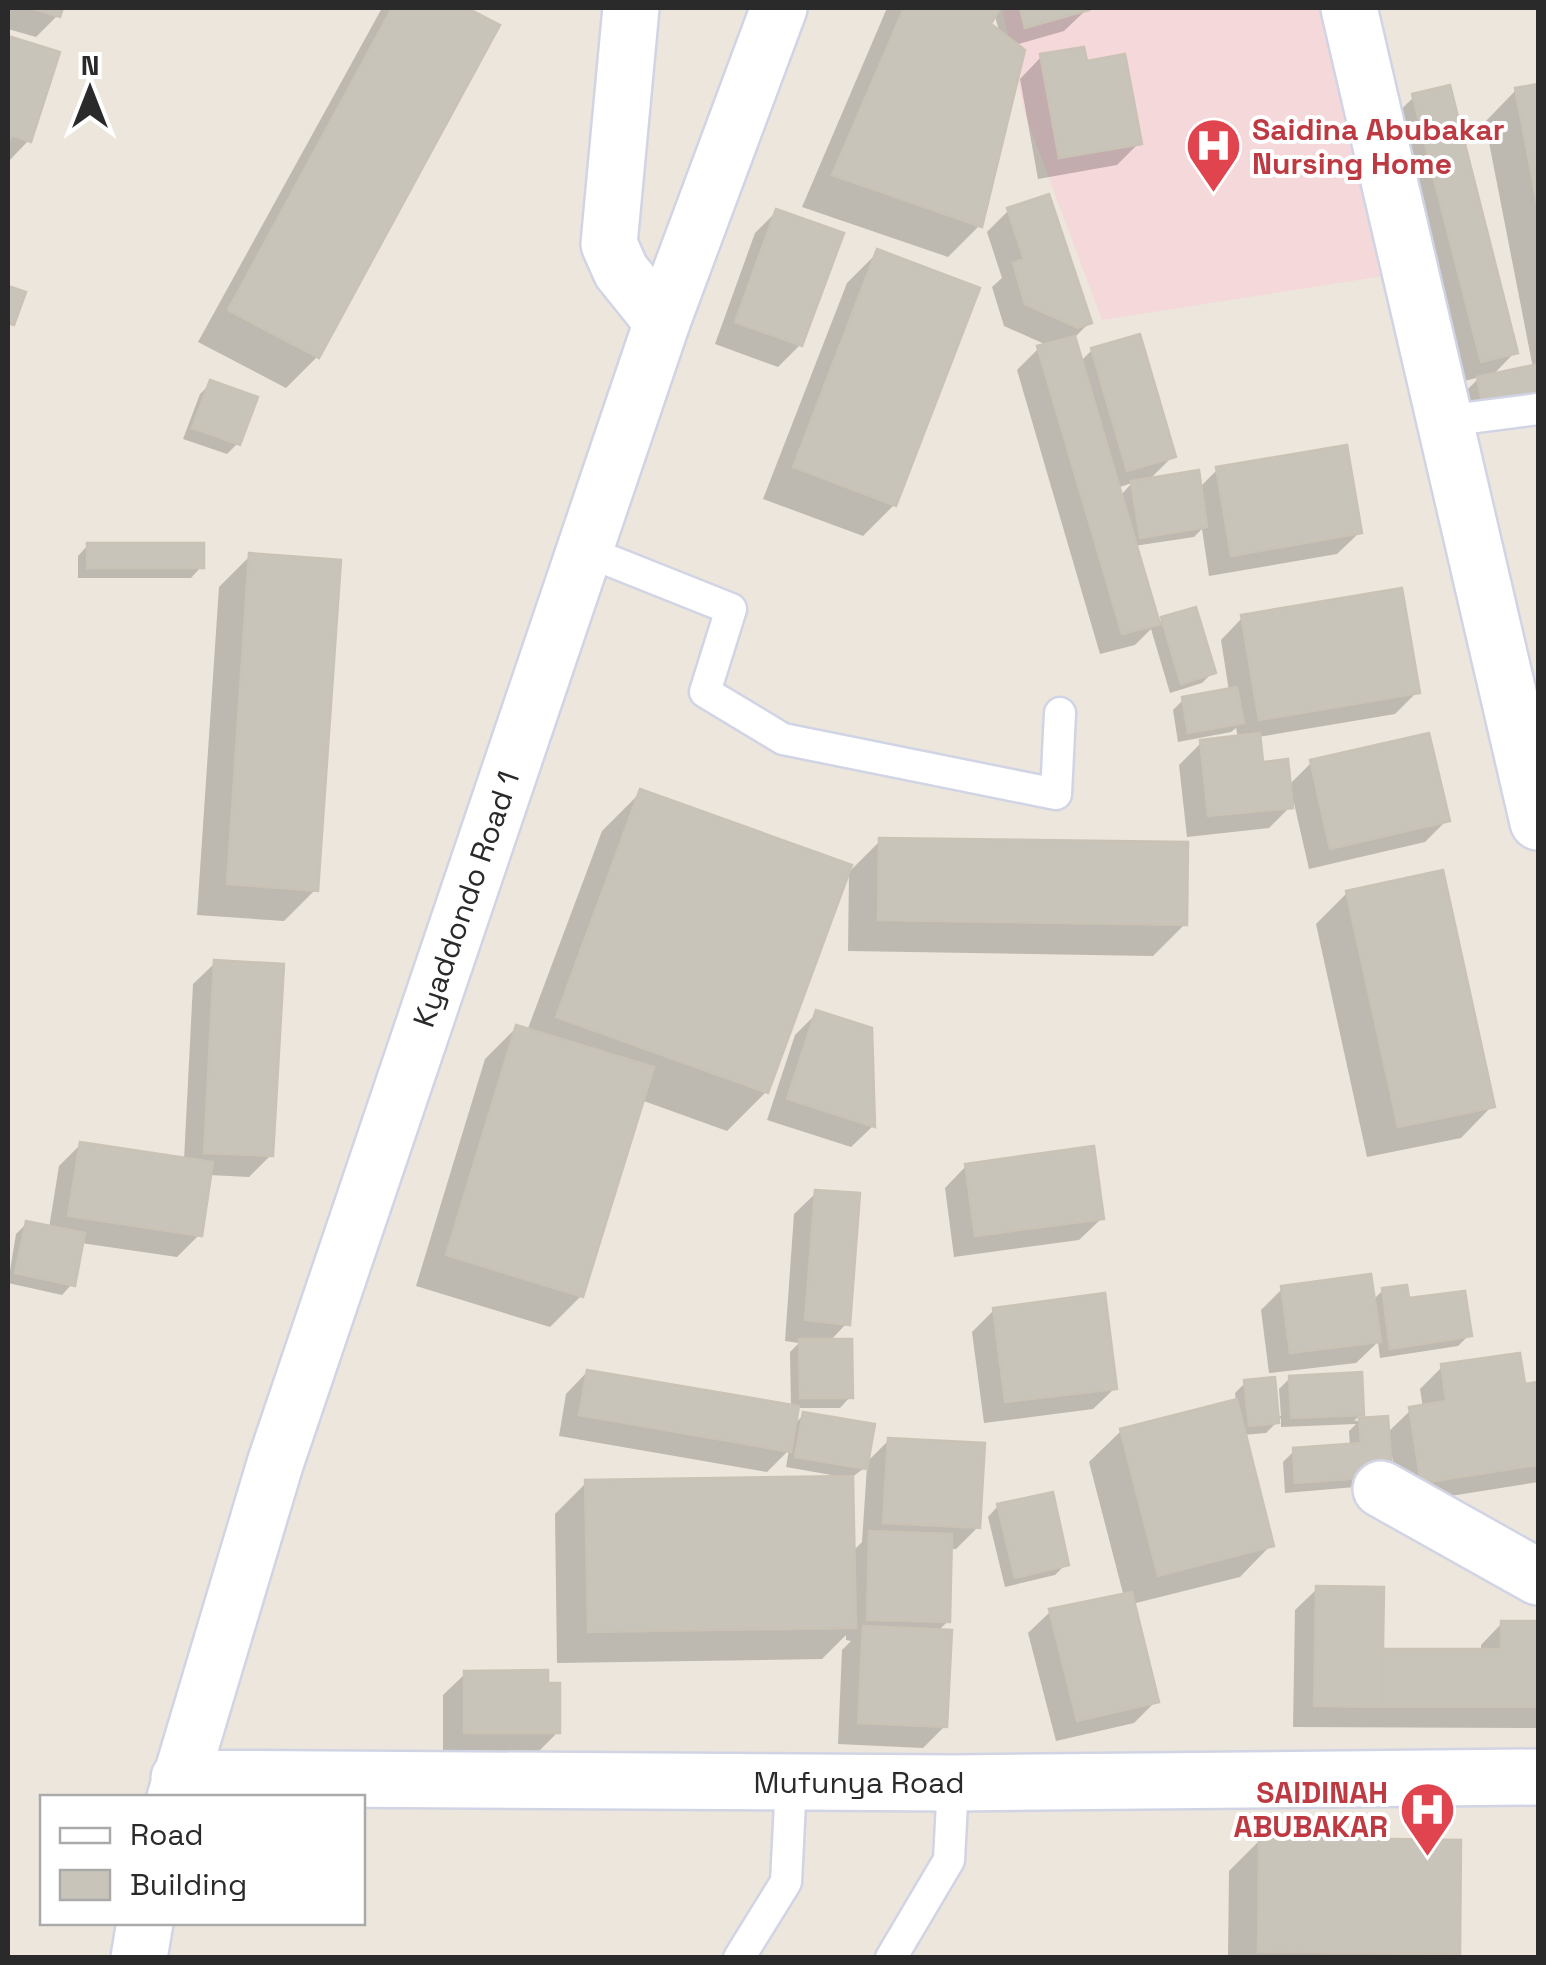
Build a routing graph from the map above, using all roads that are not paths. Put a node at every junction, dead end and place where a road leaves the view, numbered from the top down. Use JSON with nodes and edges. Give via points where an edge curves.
{"nodes":[{"id":1,"x":631,"y":8,"type":"edge"},
{"id":2,"x":779,"y":8,"type":"edge"},
{"id":3,"x":1348,"y":8,"type":"edge"},
{"id":4,"x":662,"y":322,"type":"junction"},
{"id":5,"x":1538,"y":408,"type":"edge"},
{"id":6,"x":1445,"y":421,"type":"junction"},
{"id":7,"x":583,"y":550,"type":"junction"},
{"id":8,"x":1060,"y":713,"type":"dead end"},
{"id":9,"x":1538,"y":822,"type":"edge"},
{"id":10,"x":1381,"y":1490,"type":"dead end"},
{"id":11,"x":1538,"y":1577,"type":"edge"},
{"id":12,"x":1538,"y":1777,"type":"edge"},
{"id":13,"x":791,"y":1782,"type":"junction"},
{"id":14,"x":954,"y":1782,"type":"junction"},
{"id":15,"x":177,"y":1788,"type":"edge"},
{"id":16,"x":144,"y":1925,"type":"edge"},
{"id":17,"x":139,"y":1958,"type":"edge"},
{"id":18,"x":739,"y":1958,"type":"edge"},
{"id":19,"x":891,"y":1958,"type":"edge"}],
"edges":[{"from":1,"to":4,"type":"street","via":[[609,244]]},
{"from":2,"to":4,"type":"street","name":"Kyaddondo Road 1"},
{"from":3,"to":6,"type":"street"},
{"from":4,"to":7,"type":"street","name":"Kyaddondo Road 1"},
{"from":5,"to":6,"type":"lane"},
{"from":6,"to":9,"type":"street"},
{"from":7,"to":8,"type":"lane","via":[[732,609],[705,692],[783,739],[1056,794]]},
{"from":7,"to":15,"type":"street","name":"Kyaddondo Road 1","via":[[274,1464]]},
{"from":10,"to":11,"type":"street"},
{"from":12,"to":14,"type":"street","name":"Mufunya Road"},
{"from":13,"to":14,"type":"street","name":"Mufunya Road"},
{"from":13,"to":15,"type":"street","name":"Mufunya Road"},
{"from":13,"to":18,"type":"lane","via":[[786,1882]]},
{"from":14,"to":19,"type":"lane","via":[[949,1860]]},
{"from":16,"to":17,"type":"street"}]}
